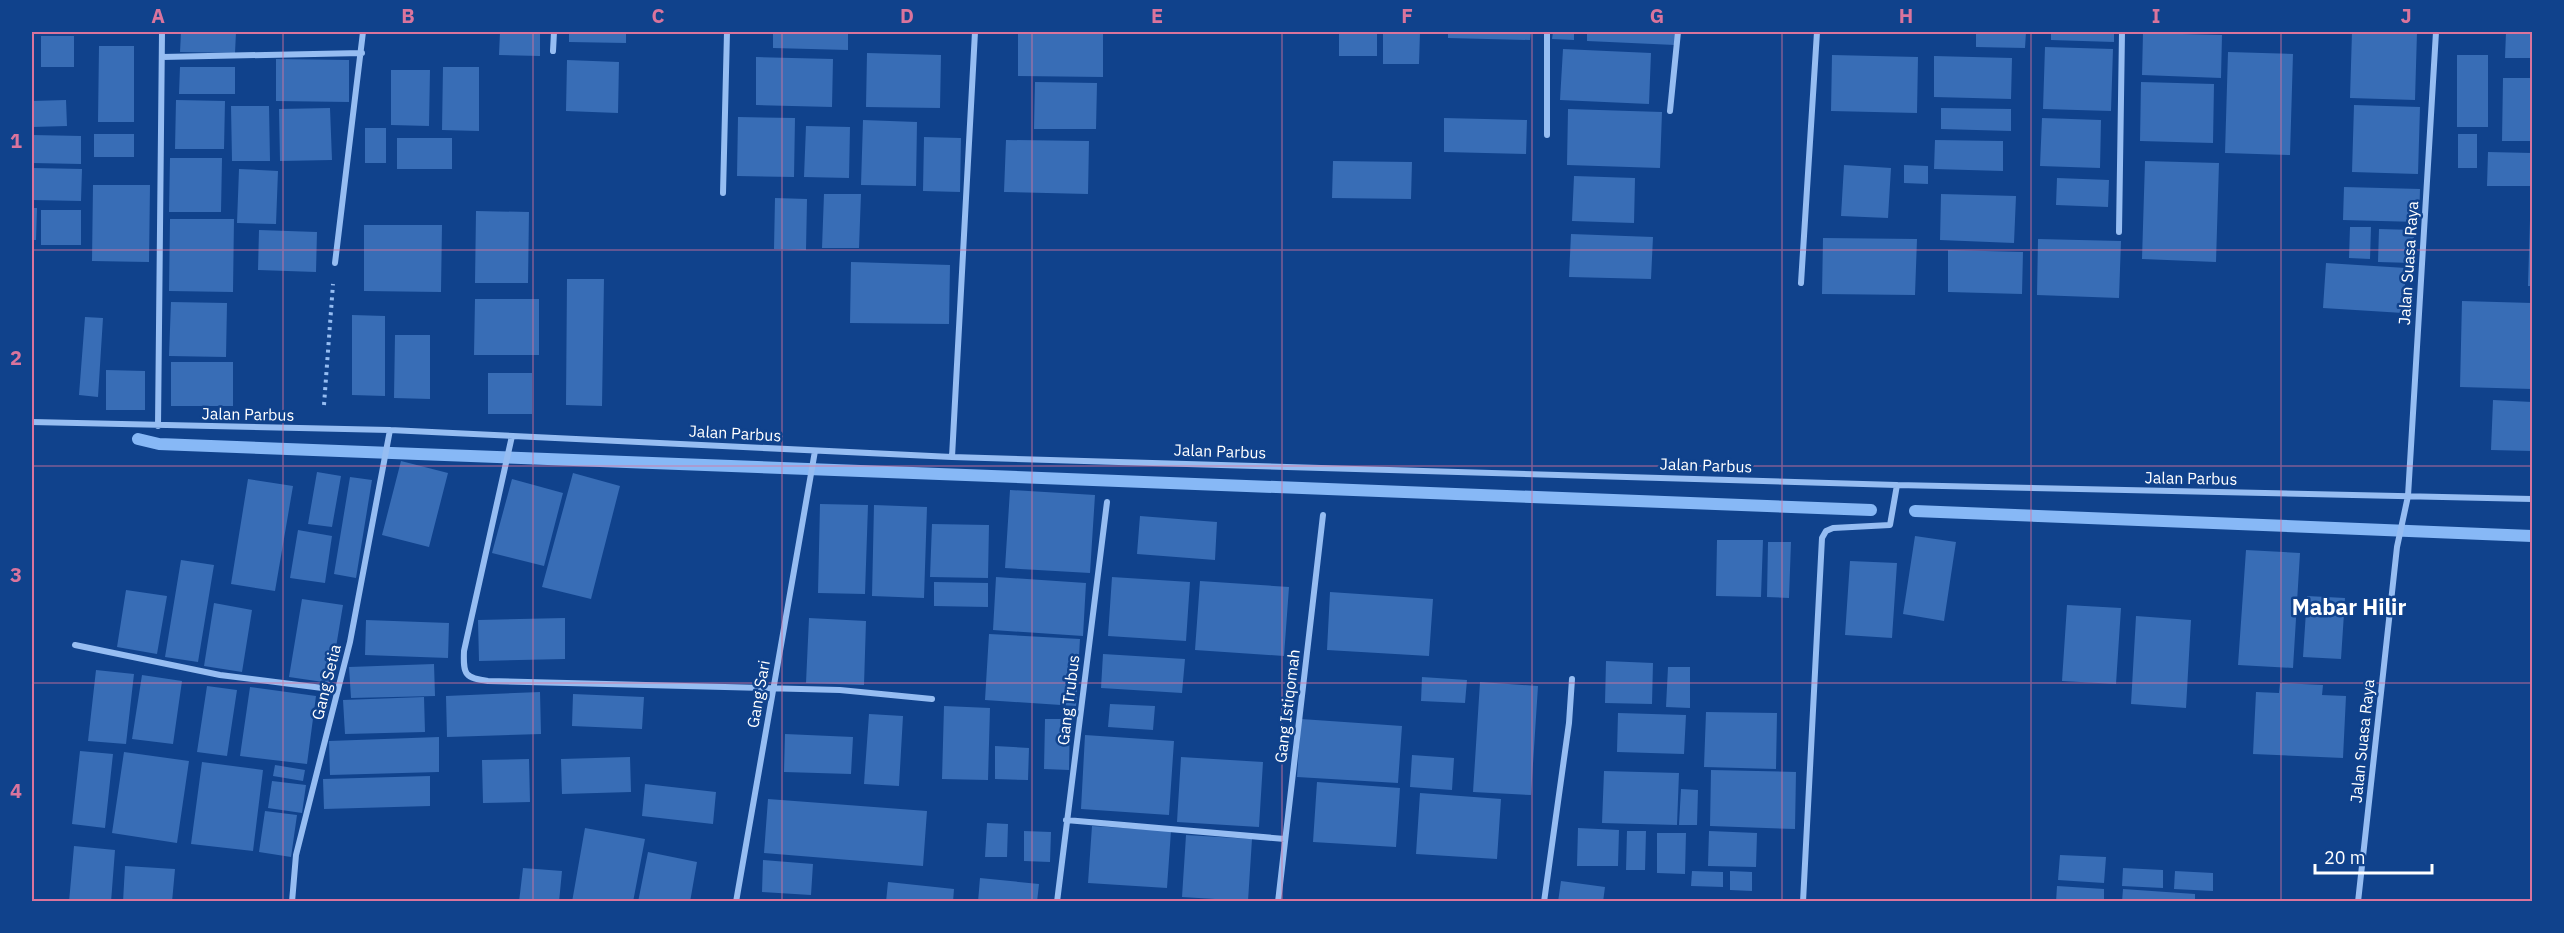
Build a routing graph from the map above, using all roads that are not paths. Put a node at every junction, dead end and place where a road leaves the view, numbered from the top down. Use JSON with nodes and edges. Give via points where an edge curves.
{"nodes":[{"id":1,"x":162,"y":32,"type":"edge"},
{"id":2,"x":363,"y":32,"type":"edge"},
{"id":3,"x":554,"y":32,"type":"edge"},
{"id":4,"x":728,"y":32,"type":"edge"},
{"id":5,"x":975,"y":32,"type":"edge"},
{"id":6,"x":1547,"y":32,"type":"edge"},
{"id":7,"x":1678,"y":32,"type":"edge"},
{"id":8,"x":1816,"y":32,"type":"edge"},
{"id":9,"x":2122,"y":32,"type":"edge"},
{"id":10,"x":2436,"y":32,"type":"edge"},
{"id":11,"x":553,"y":51,"type":"dead end"},
{"id":12,"x":362,"y":53,"type":"junction"},
{"id":13,"x":162,"y":57,"type":"junction"},
{"id":14,"x":1670,"y":111,"type":"dead end"},
{"id":15,"x":1547,"y":135,"type":"dead end"},
{"id":16,"x":723,"y":193,"type":"dead end"},
{"id":17,"x":2119,"y":232,"type":"dead end"},
{"id":18,"x":335,"y":263,"type":"road end"},
{"id":19,"x":1801,"y":283,"type":"dead end"},
{"id":20,"x":32,"y":422,"type":"edge"},
{"id":21,"x":158,"y":426,"type":"junction"},
{"id":22,"x":389,"y":434,"type":"junction"},
{"id":23,"x":511,"y":438,"type":"junction"},
{"id":24,"x":814,"y":454,"type":"junction"},
{"id":25,"x":952,"y":457,"type":"junction"},
{"id":26,"x":1897,"y":485,"type":"junction"},
{"id":27,"x":2408,"y":496,"type":"junction"},
{"id":28,"x":2532,"y":499,"type":"edge"},
{"id":29,"x":1107,"y":502,"type":"dead end"},
{"id":30,"x":1323,"y":514,"type":"dead end"},
{"id":31,"x":75,"y":645,"type":"dead end"},
{"id":32,"x":1572,"y":679,"type":"dead end"},
{"id":33,"x":772,"y":689,"type":"junction"},
{"id":34,"x":338,"y":690,"type":"junction"},
{"id":35,"x":932,"y":699,"type":"dead end"},
{"id":36,"x":1066,"y":820,"type":"junction"},
{"id":37,"x":1285,"y":839,"type":"junction"},
{"id":38,"x":292,"y":902,"type":"edge"},
{"id":39,"x":736,"y":902,"type":"edge"},
{"id":40,"x":1057,"y":902,"type":"edge"},
{"id":41,"x":1278,"y":902,"type":"edge"},
{"id":42,"x":1544,"y":902,"type":"edge"},
{"id":43,"x":1803,"y":902,"type":"edge"},
{"id":44,"x":2358,"y":902,"type":"edge"}],
"edges":[{"from":1,"to":13,"type":"street"},
{"from":2,"to":12,"type":"street"},
{"from":3,"to":11,"type":"street"},
{"from":4,"to":16,"type":"street"},
{"from":5,"to":25,"type":"street"},
{"from":6,"to":15,"type":"street"},
{"from":7,"to":14,"type":"street"},
{"from":8,"to":19,"type":"street"},
{"from":9,"to":17,"type":"street"},
{"from":10,"to":27,"type":"street","name":"Jalan Suasa Raya"},
{"from":12,"to":13,"type":"street"},
{"from":12,"to":18,"type":"street"},
{"from":13,"to":21,"type":"street"},
{"from":20,"to":21,"type":"street","name":"Jalan Parbus"},
{"from":21,"to":22,"type":"street","name":"Jalan Parbus","via":[[323,428]]},
{"from":22,"to":23,"type":"street","name":"Jalan Parbus"},
{"from":22,"to":34,"type":"street","name":"Gang Setia"},
{"from":23,"to":24,"type":"street","name":"Jalan Parbus"},
{"from":23,"to":33,"type":"street","via":[[464,651],[466,674],[488,681]]},
{"from":24,"to":25,"type":"street","name":"Jalan Parbus"},
{"from":24,"to":33,"type":"street","name":"Gang Sari"},
{"from":25,"to":26,"type":"street","name":"Jalan Parbus"},
{"from":26,"to":27,"type":"street","name":"Jalan Parbus"},
{"from":26,"to":43,"type":"street","via":[[1890,525],[1833,528],[1822,538]]},
{"from":27,"to":28,"type":"street","name":"Jalan Parbus"},
{"from":27,"to":44,"type":"street","name":"Jalan Suasa Raya","via":[[2397,547]]},
{"from":29,"to":36,"type":"street","name":"Gang Trubus"},
{"from":30,"to":37,"type":"street","name":"Gang Istiqomah"},
{"from":31,"to":34,"type":"street","via":[[220,675]]},
{"from":32,"to":42,"type":"street"},
{"from":33,"to":35,"type":"street","via":[[840,690]]},
{"from":33,"to":39,"type":"street","name":"Gang Sari"},
{"from":34,"to":38,"type":"street","name":"Gang Setia","via":[[296,855]]},
{"from":36,"to":37,"type":"street"},
{"from":36,"to":40,"type":"street","name":"Gang Trubus"},
{"from":37,"to":41,"type":"street","name":"Gang Istiqomah"}]}
